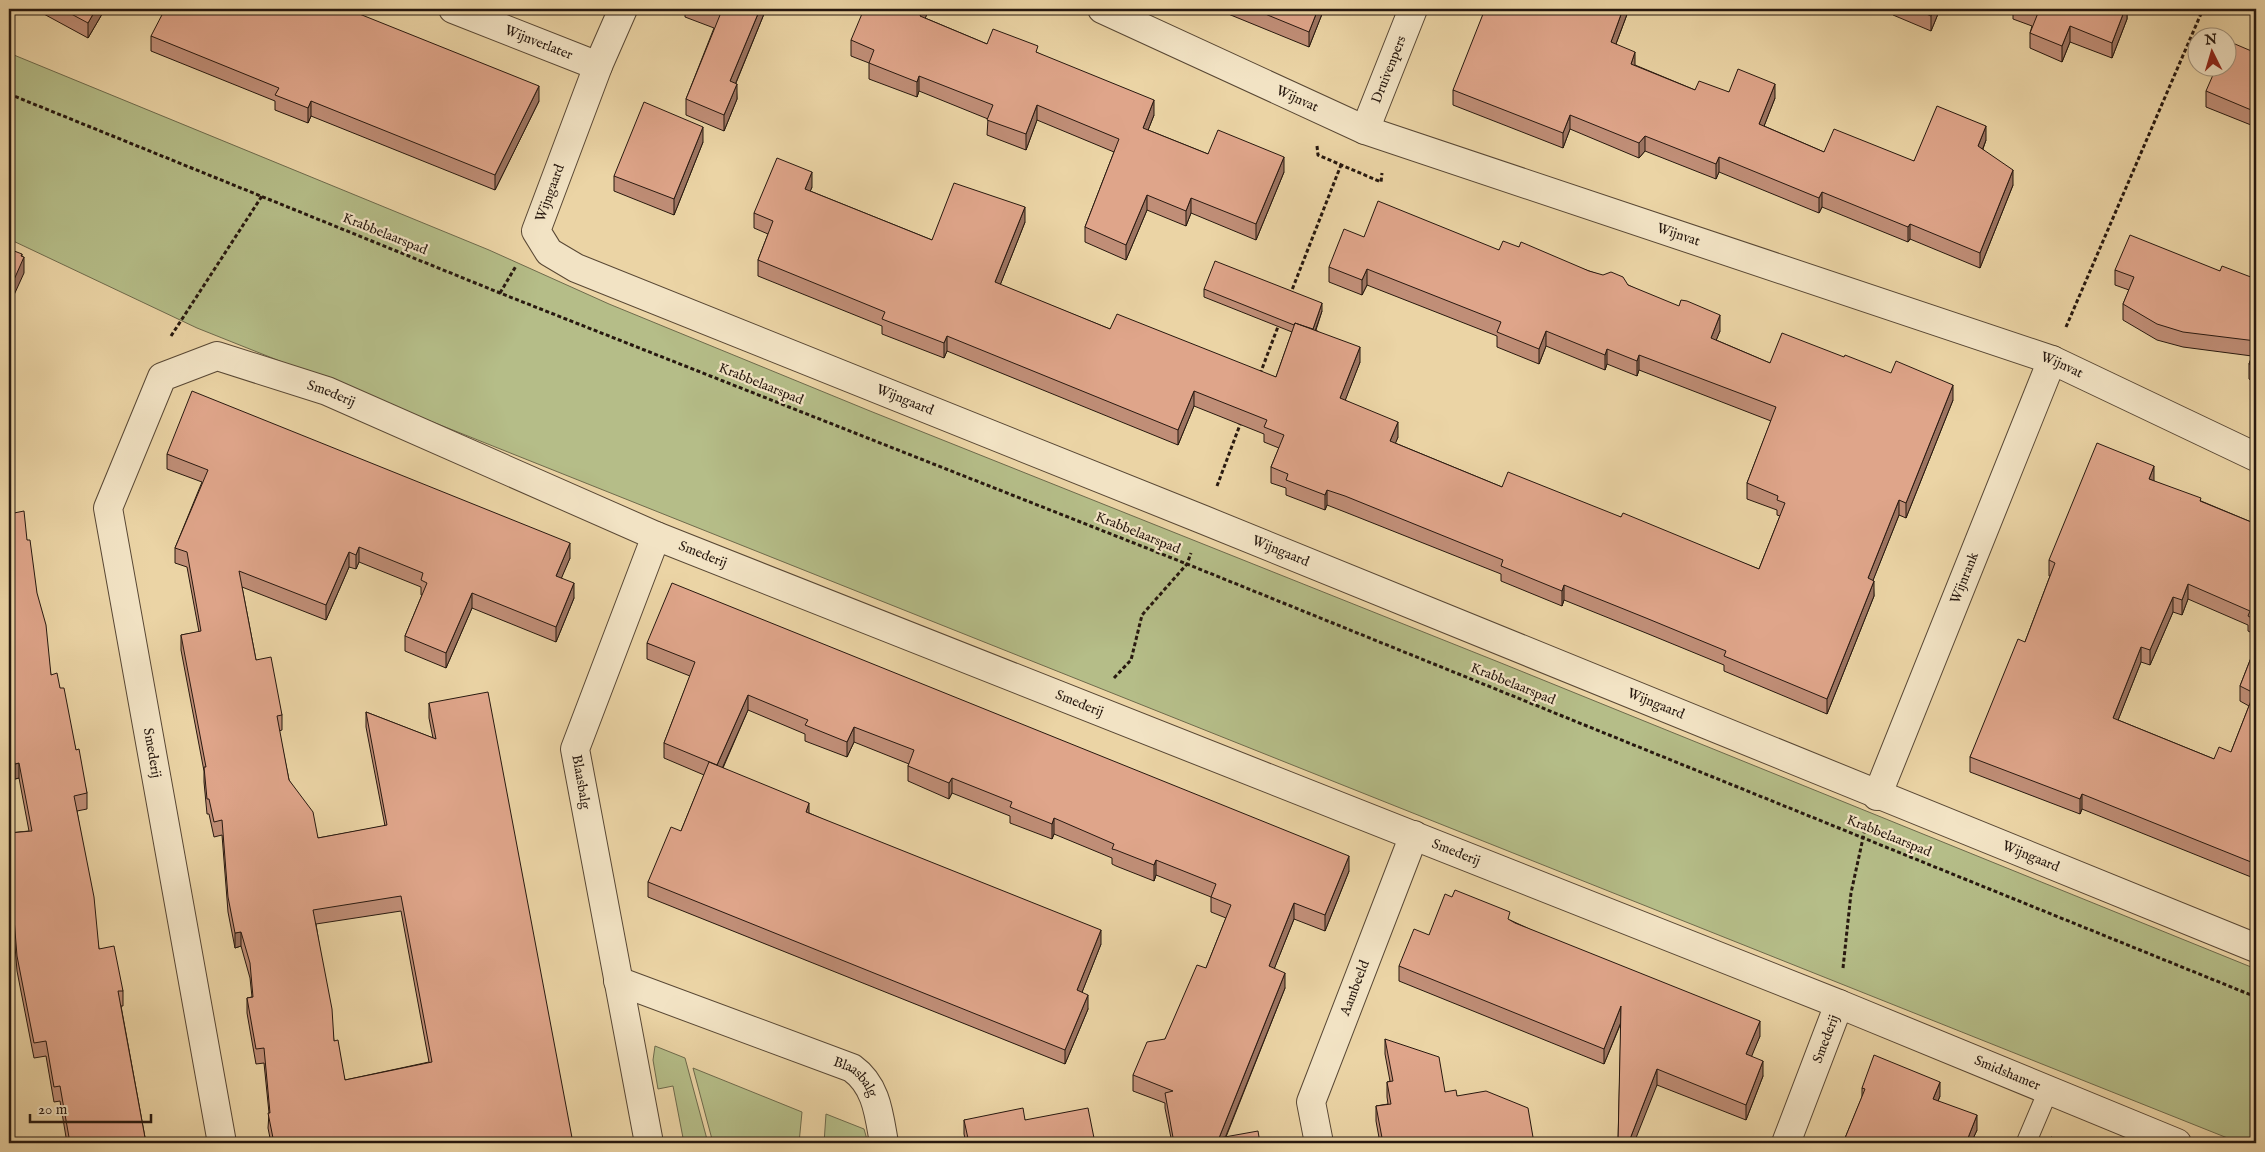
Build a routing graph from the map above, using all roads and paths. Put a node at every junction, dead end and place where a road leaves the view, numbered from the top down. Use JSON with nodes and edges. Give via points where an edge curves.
{"nodes":[{"id":1,"x":453,"y":9,"type":"edge"},
{"id":2,"x":623,"y":9,"type":"edge"},
{"id":3,"x":1102,"y":9,"type":"edge"},
{"id":4,"x":1413,"y":9,"type":"edge"},
{"id":5,"x":2203,"y":9,"type":"edge"},
{"id":6,"x":598,"y":66,"type":"junction"},
{"id":7,"x":9,"y":94,"type":"edge"},
{"id":8,"x":1364,"y":130,"type":"junction"},
{"id":9,"x":1341,"y":165,"type":"dead end"},
{"id":10,"x":262,"y":196,"type":"junction"},
{"id":11,"x":1288,"y":301,"type":"edge"},
{"id":12,"x":1281,"y":320,"type":"edge"},
{"id":13,"x":2052,"y":360,"type":"junction"},
{"id":14,"x":162,"y":377,"type":"junction"},
{"id":15,"x":1256,"y":383,"type":"edge"},
{"id":16,"x":1242,"y":420,"type":"edge"},
{"id":17,"x":2256,"y":456,"type":"edge"},
{"id":18,"x":1204,"y":520,"type":"junction"},
{"id":19,"x":656,"y":536,"type":"junction"},
{"id":20,"x":1187,"y":564,"type":"junction"},
{"id":21,"x":1088,"y":706,"type":"junction"},
{"id":22,"x":1877,"y":796,"type":"junction"},
{"id":23,"x":1414,"y":835,"type":"junction"},
{"id":24,"x":1862,"y":837,"type":"junction"},
{"id":25,"x":2256,"y":948,"type":"edge"},
{"id":26,"x":618,"y":981,"type":"junction"},
{"id":27,"x":2256,"y":997,"type":"edge"},
{"id":28,"x":1839,"y":1004,"type":"junction"},
{"id":29,"x":2048,"y":1091,"type":"junction"},
{"id":30,"x":222,"y":1143,"type":"edge"},
{"id":31,"x":649,"y":1143,"type":"edge"},
{"id":32,"x":884,"y":1143,"type":"edge"},
{"id":33,"x":1319,"y":1143,"type":"edge"},
{"id":34,"x":1786,"y":1143,"type":"edge"},
{"id":35,"x":2026,"y":1143,"type":"edge"},
{"id":36,"x":2177,"y":1143,"type":"edge"}],
"edges":[{"from":1,"to":6,"type":"street","name":"Wijnverlater"},
{"from":2,"to":6,"type":"street","name":"Wijngaard"},
{"from":3,"to":8,"type":"street","name":"Wijnvat"},
{"from":4,"to":8,"type":"street","name":"Druivenpers"},
{"from":5,"to":13,"type":"path"},
{"from":6,"to":18,"type":"street","name":"Wijngaard","via":[[536,230],[549,252],[576,268]]},
{"from":7,"to":10,"type":"path","name":"Krabbelaarspad"},
{"from":8,"to":13,"type":"street","name":"Wijnvat"},
{"from":9,"to":11,"type":"path"},
{"from":10,"to":14,"type":"path","via":[[172,332]]},
{"from":10,"to":20,"type":"path","name":"Krabbelaarspad"},
{"from":12,"to":15,"type":"path"},
{"from":13,"to":17,"type":"street","name":"Wijnvat"},
{"from":13,"to":22,"type":"street","name":"Wijnrank"},
{"from":14,"to":19,"type":"street","name":"Smederij","via":[[217,356],[327,391]]},
{"from":14,"to":30,"type":"street","name":"Smederij","via":[[108,508]]},
{"from":16,"to":18,"type":"path"},
{"from":18,"to":22,"type":"street","name":"Wijngaard"},
{"from":19,"to":21,"type":"street","name":"Smederij"},
{"from":19,"to":26,"type":"street","name":"Blaasbalg","via":[[575,749]]},
{"from":20,"to":21,"type":"path","via":[[1142,616],[1131,660]]},
{"from":20,"to":24,"type":"path","name":"Krabbelaarspad"},
{"from":21,"to":23,"type":"street","name":"Smederij"},
{"from":22,"to":25,"type":"street","name":"Wijngaard"},
{"from":23,"to":28,"type":"street","name":"Smederij"},
{"from":23,"to":33,"type":"street","name":"Aambeeld","via":[[1311,1102]]},
{"from":24,"to":27,"type":"path","name":"Krabbelaarspad"},
{"from":24,"to":28,"type":"path"},
{"from":26,"to":31,"type":"street","name":"Blaasbalg"},
{"from":26,"to":32,"type":"street","name":"Blaasbalg","via":[[852,1068],[873,1092]]},
{"from":28,"to":29,"type":"street","name":"Smidshamer"},
{"from":28,"to":34,"type":"street","name":"Smederij"},
{"from":29,"to":35,"type":"lane"},
{"from":29,"to":36,"type":"street","name":"Smidshamer"}]}
